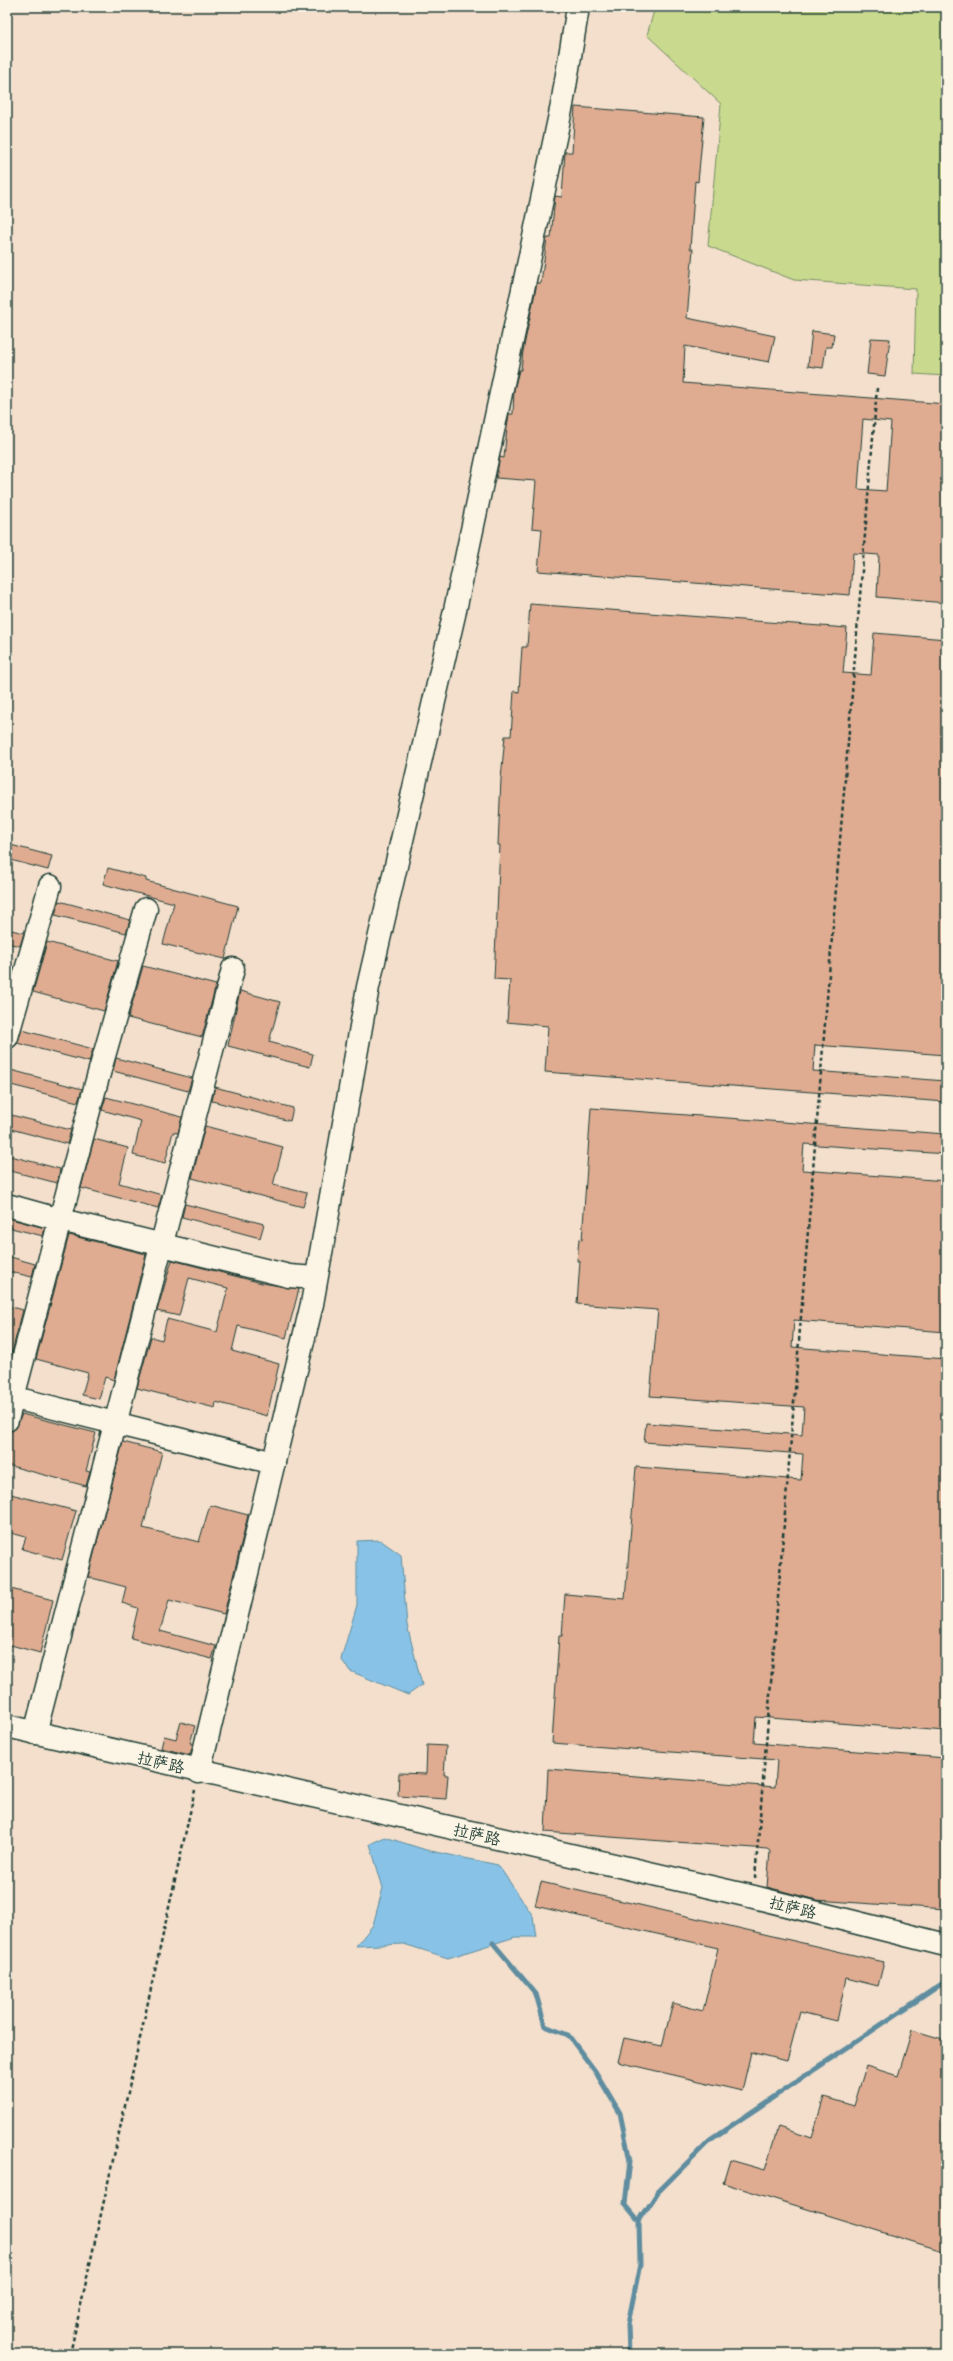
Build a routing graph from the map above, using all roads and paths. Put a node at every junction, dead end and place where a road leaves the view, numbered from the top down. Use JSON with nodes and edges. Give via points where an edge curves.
{"nodes":[{"id":1,"x":578,"y":7,"type":"edge"},
{"id":2,"x":877,"y":388,"type":"dead end"},
{"id":3,"x":50,"y":886,"type":"dead end"},
{"id":4,"x":146,"y":909,"type":"dead end"},
{"id":5,"x":233,"y":969,"type":"dead end"},
{"id":6,"x":7,"y":1037,"type":"edge"},
{"id":7,"x":7,"y":1205,"type":"edge"},
{"id":8,"x":61,"y":1220,"type":"junction"},
{"id":9,"x":162,"y":1243,"type":"junction"},
{"id":10,"x":315,"y":1278,"type":"junction"},
{"id":11,"x":10,"y":1396,"type":"edge"},
{"id":12,"x":7,"y":1420,"type":"edge"},
{"id":13,"x":116,"y":1424,"type":"junction"},
{"id":14,"x":274,"y":1464,"type":"junction"},
{"id":15,"x":7,"y":1726,"type":"edge"},
{"id":16,"x":35,"y":1732,"type":"junction"},
{"id":17,"x":199,"y":1772,"type":"junction"},
{"id":18,"x":754,"y":1897,"type":"junction"},
{"id":19,"x":946,"y":1945,"type":"edge"},
{"id":20,"x":70,"y":2354,"type":"edge"}],
"edges":[{"from":1,"to":10,"type":"street","via":[[562,105],[454,615],[368,987]]},
{"from":2,"to":18,"type":"path"},
{"from":3,"to":6,"type":"street"},
{"from":4,"to":8,"type":"street","via":[[96,1084]]},
{"from":5,"to":9,"type":"street"},
{"from":7,"to":8,"type":"street"},
{"from":8,"to":9,"type":"street"},
{"from":8,"to":11,"type":"street"},
{"from":9,"to":10,"type":"street","via":[[289,1276]]},
{"from":9,"to":13,"type":"street"},
{"from":10,"to":14,"type":"street","via":[[312,1304]]},
{"from":11,"to":12,"type":"street"},
{"from":11,"to":13,"type":"street"},
{"from":13,"to":14,"type":"street"},
{"from":13,"to":16,"type":"street"},
{"from":14,"to":17,"type":"street"},
{"from":15,"to":16,"type":"street","name":"拉萨路"},
{"from":16,"to":17,"type":"street","name":"拉萨路"},
{"from":17,"to":18,"type":"street","name":"拉萨路"},
{"from":17,"to":20,"type":"path"},
{"from":18,"to":19,"type":"street","name":"拉萨路"}]}
